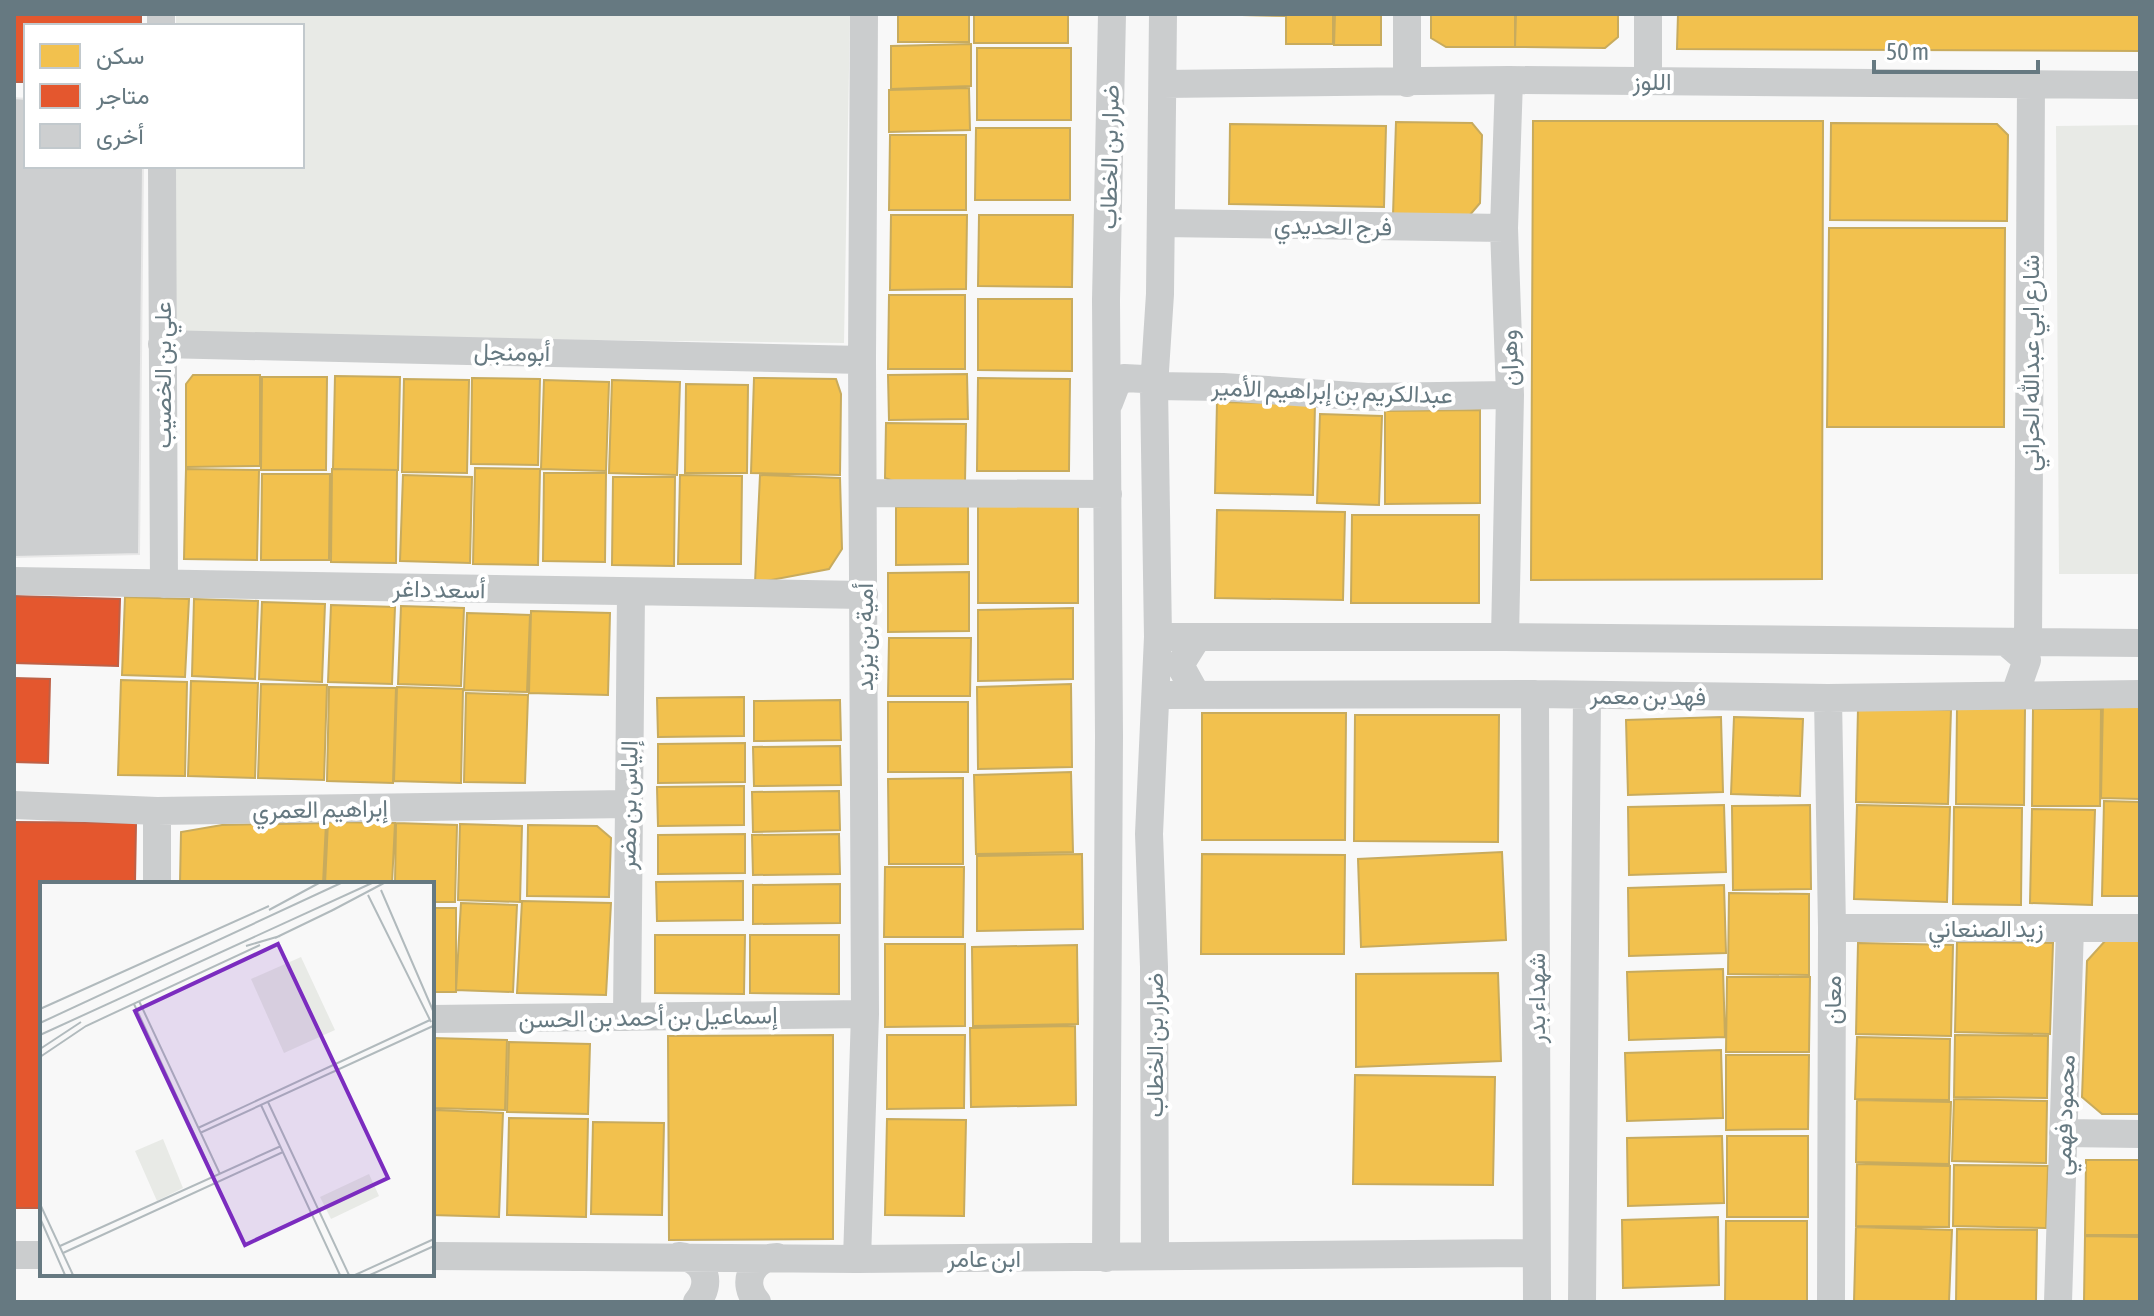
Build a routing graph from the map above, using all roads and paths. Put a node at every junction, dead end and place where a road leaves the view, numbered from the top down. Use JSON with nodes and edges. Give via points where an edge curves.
{"nodes":[{"id":1,"x":864,"y":14,"type":"edge"},
{"id":2,"x":1112,"y":14,"type":"edge"},
{"id":3,"x":1163,"y":14,"type":"edge"},
{"id":4,"x":1407,"y":14,"type":"edge"},
{"id":5,"x":1648,"y":14,"type":"edge"},
{"id":6,"x":1509,"y":80,"type":"junction"},
{"id":7,"x":1648,"y":81,"type":"junction"},
{"id":8,"x":1407,"y":83,"type":"junction"},
{"id":9,"x":1163,"y":84,"type":"junction"},
{"id":10,"x":2031,"y":85,"type":"junction"},
{"id":11,"x":2140,"y":85,"type":"edge"},
{"id":12,"x":162,"y":168,"type":"edge"},
{"id":13,"x":1161,"y":223,"type":"junction"},
{"id":14,"x":1504,"y":228,"type":"junction"},
{"id":15,"x":1160,"y":294,"type":"junction"},
{"id":16,"x":1106,"y":300,"type":"junction"},
{"id":17,"x":162,"y":344,"type":"junction"},
{"id":18,"x":862,"y":360,"type":"junction"},
{"id":19,"x":1154,"y":386,"type":"junction"},
{"id":20,"x":1510,"y":395,"type":"junction"},
{"id":21,"x":1109,"y":403,"type":"junction"},
{"id":22,"x":863,"y":493,"type":"junction"},
{"id":23,"x":1108,"y":494,"type":"junction"},
{"id":24,"x":14,"y":581,"type":"edge"},
{"id":25,"x":164,"y":584,"type":"junction"},
{"id":26,"x":631,"y":593,"type":"junction"},
{"id":27,"x":864,"y":595,"type":"junction"},
{"id":28,"x":1158,"y":637,"type":"junction"},
{"id":29,"x":1505,"y":637,"type":"junction"},
{"id":30,"x":1197,"y":638,"type":"junction"},
{"id":31,"x":2058,"y":640,"type":"junction"},
{"id":32,"x":2017,"y":642,"type":"junction"},
{"id":33,"x":2140,"y":643,"type":"edge"},
{"id":34,"x":2058,"y":693,"type":"junction"},
{"id":35,"x":1196,"y":694,"type":"junction"},
{"id":36,"x":1535,"y":694,"type":"junction"},
{"id":37,"x":2015,"y":694,"type":"junction"},
{"id":38,"x":2140,"y":694,"type":"edge"},
{"id":39,"x":1156,"y":695,"type":"junction"},
{"id":40,"x":1587,"y":696,"type":"junction"},
{"id":41,"x":1828,"y":698,"type":"junction"},
{"id":42,"x":1152,"y":729,"type":"junction"},
{"id":43,"x":1535,"y":730,"type":"junction"},
{"id":44,"x":1586,"y":732,"type":"junction"},
{"id":45,"x":1109,"y":736,"type":"junction"},
{"id":46,"x":627,"y":804,"type":"junction"},
{"id":47,"x":14,"y":805,"type":"edge"},
{"id":48,"x":157,"y":811,"type":"junction"},
{"id":49,"x":1149,"y":834,"type":"junction"},
{"id":50,"x":1108,"y":850,"type":"junction"},
{"id":51,"x":157,"y":882,"type":"edge"},
{"id":52,"x":1832,"y":928,"type":"junction"},
{"id":53,"x":2070,"y":928,"type":"junction"},
{"id":54,"x":2140,"y":928,"type":"edge"},
{"id":55,"x":865,"y":1014,"type":"junction"},
{"id":56,"x":627,"y":1017,"type":"junction"},
{"id":57,"x":434,"y":1019,"type":"edge"},
{"id":58,"x":2063,"y":1133,"type":"junction"},
{"id":59,"x":2140,"y":1134,"type":"edge"},
{"id":60,"x":1536,"y":1253,"type":"junction"},
{"id":61,"x":14,"y":1255,"type":"edge"},
{"id":62,"x":40,"y":1255,"type":"edge"},
{"id":63,"x":434,"y":1256,"type":"edge"},
{"id":64,"x":679,"y":1256,"type":"junction"},
{"id":65,"x":1155,"y":1256,"type":"junction"},
{"id":66,"x":777,"y":1257,"type":"junction"},
{"id":67,"x":1106,"y":1258,"type":"junction"},
{"id":68,"x":857,"y":1259,"type":"junction"},
{"id":69,"x":697,"y":1302,"type":"edge"},
{"id":70,"x":757,"y":1302,"type":"edge"},
{"id":71,"x":1537,"y":1302,"type":"edge"},
{"id":72,"x":1582,"y":1302,"type":"edge"},
{"id":73,"x":1831,"y":1302,"type":"edge"},
{"id":74,"x":2058,"y":1302,"type":"edge"}],
"edges":[{"from":1,"to":18,"type":"street","name":"أمية بن يزيد"},
{"from":2,"to":16,"type":"street","name":"ضرار بن الخطاب"},
{"from":3,"to":9,"type":"street","name":"ضرار بن الخطاب"},
{"from":4,"to":8,"type":"street"},
{"from":5,"to":7,"type":"street"},
{"from":6,"to":7,"type":"street","name":"اللوز"},
{"from":6,"to":8,"type":"street","name":"اللوز"},
{"from":6,"to":14,"type":"street","name":"وهران"},
{"from":7,"to":10,"type":"street","name":"اللوز"},
{"from":8,"to":9,"type":"street","name":"اللوز"},
{"from":9,"to":13,"type":"street","name":"ضرار بن الخطاب"},
{"from":10,"to":11,"type":"street","name":"اللوز"},
{"from":10,"to":32,"type":"street","name":"شارع ابي عبدالله الحراني"},
{"from":12,"to":17,"type":"street","name":"علي بن الخصيب"},
{"from":13,"to":14,"type":"street","name":"فرج الحديدي"},
{"from":13,"to":15,"type":"street","name":"ضرار بن الخطاب"},
{"from":14,"to":20,"type":"street","name":"وهران"},
{"from":15,"to":16,"type":"street","name":"ضرار بن الخطاب","via":[[1146,348],[1127,349]]},
{"from":15,"to":19,"type":"street","name":"ضرار بن الخطاب"},
{"from":16,"to":21,"type":"street","name":"ضرار بن الخطاب"},
{"from":17,"to":18,"type":"street","name":"أبومنجل"},
{"from":17,"to":25,"type":"street","name":"علي بن الخصيب"},
{"from":18,"to":22,"type":"street","name":"أمية بن يزيد"},
{"from":19,"to":20,"type":"street","name":"عبدالكريم بن إبراهيم الأمير","via":[[1367,397]]},
{"from":19,"to":21,"type":"street","via":[[1144,379],[1124,378]]},
{"from":19,"to":28,"type":"street","name":"ضرار بن الخطاب"},
{"from":20,"to":29,"type":"street","name":"وهران"},
{"from":21,"to":23,"type":"street","name":"ضرار بن الخطاب"},
{"from":22,"to":23,"type":"street"},
{"from":22,"to":27,"type":"street","name":"أمية بن يزيد"},
{"from":23,"to":45,"type":"street","name":"ضرار بن الخطاب"},
{"from":24,"to":25,"type":"street","name":"أسعد داغر"},
{"from":25,"to":26,"type":"street","name":"أسعد داغر"},
{"from":26,"to":27,"type":"street","name":"أسعد داغر"},
{"from":26,"to":46,"type":"street","name":"إلياس بن مضر"},
{"from":27,"to":55,"type":"street","name":"أمية بن يزيد"},
{"from":28,"to":30,"type":"street"},
{"from":28,"to":39,"type":"street","name":"ضرار بن الخطاب"},
{"from":29,"to":30,"type":"street"},
{"from":29,"to":32,"type":"street"},
{"from":30,"to":35,"type":"street","via":[[1180,665]]},
{"from":31,"to":32,"type":"street"},
{"from":31,"to":33,"type":"street"},
{"from":31,"to":34,"type":"street","via":[[2042,665]]},
{"from":32,"to":37,"type":"street","via":[[2027,660]]},
{"from":34,"to":37,"type":"street","name":"فهد بن معمر"},
{"from":34,"to":38,"type":"street","name":"فهد بن معمر"},
{"from":35,"to":36,"type":"street","name":"فهد بن معمر"},
{"from":35,"to":39,"type":"street","name":"فهد بن معمر"},
{"from":36,"to":40,"type":"street","name":"فهد بن معمر"},
{"from":36,"to":43,"type":"street","name":"شهداء بدر"},
{"from":37,"to":41,"type":"street","name":"فهد بن معمر"},
{"from":39,"to":42,"type":"street","name":"ضرار بن الخطاب"},
{"from":40,"to":41,"type":"street","name":"فهد بن معمر"},
{"from":40,"to":44,"type":"street","name":"شهداء بدر"},
{"from":41,"to":52,"type":"street","name":"معان"},
{"from":42,"to":45,"type":"street","name":"ضرار بن الخطاب","via":[[1148,766],[1136,779],[1116,770]]},
{"from":42,"to":49,"type":"street","name":"ضرار بن الخطاب"},
{"from":43,"to":44,"type":"street","via":[[1560,712]]},
{"from":43,"to":60,"type":"street","name":"شهداء بدر"},
{"from":44,"to":72,"type":"street","name":"شهداء بدر"},
{"from":45,"to":50,"type":"street","name":"ضرار بن الخطاب"},
{"from":46,"to":48,"type":"street","name":"إبراهيم العمري"},
{"from":46,"to":56,"type":"street","name":"إلياس بن مضر"},
{"from":47,"to":48,"type":"street","name":"إبراهيم العمري"},
{"from":48,"to":51,"type":"street"},
{"from":49,"to":50,"type":"street","name":"ضرار بن الخطاب","via":[[1134,807],[1117,817]]},
{"from":49,"to":65,"type":"street","name":"ضرار بن الخطاب"},
{"from":50,"to":67,"type":"street","name":"ضرار بن الخطاب"},
{"from":52,"to":53,"type":"street","name":"زيد الصنعاني"},
{"from":52,"to":73,"type":"street","name":"معان"},
{"from":53,"to":54,"type":"street","name":"زيد الصنعاني"},
{"from":53,"to":58,"type":"street","name":"محمود فهمي"},
{"from":55,"to":56,"type":"street","name":"إسماعيل بن أحمد بن الحسن"},
{"from":55,"to":68,"type":"street","name":"أمية بن يزيد"},
{"from":56,"to":57,"type":"street","name":"إسماعيل بن أحمد بن الحسن"},
{"from":58,"to":59,"type":"street"},
{"from":58,"to":74,"type":"street","name":"محمود فهمي"},
{"from":60,"to":65,"type":"street","name":"ابن عامر"},
{"from":60,"to":71,"type":"street","name":"شهداء بدر"},
{"from":61,"to":62,"type":"street"},
{"from":63,"to":64,"type":"street","name":"ابن عامر"},
{"from":64,"to":66,"type":"street","name":"ابن عامر"},
{"from":64,"to":69,"type":"street","via":[[694,1260],[704,1272],[706,1287]]},
{"from":65,"to":67,"type":"street","name":"ابن عامر"},
{"from":66,"to":68,"type":"street","name":"ابن عامر"},
{"from":66,"to":70,"type":"street","via":[[751,1270],[748,1285]]},
{"from":67,"to":68,"type":"street","name":"ابن عامر"}]}
